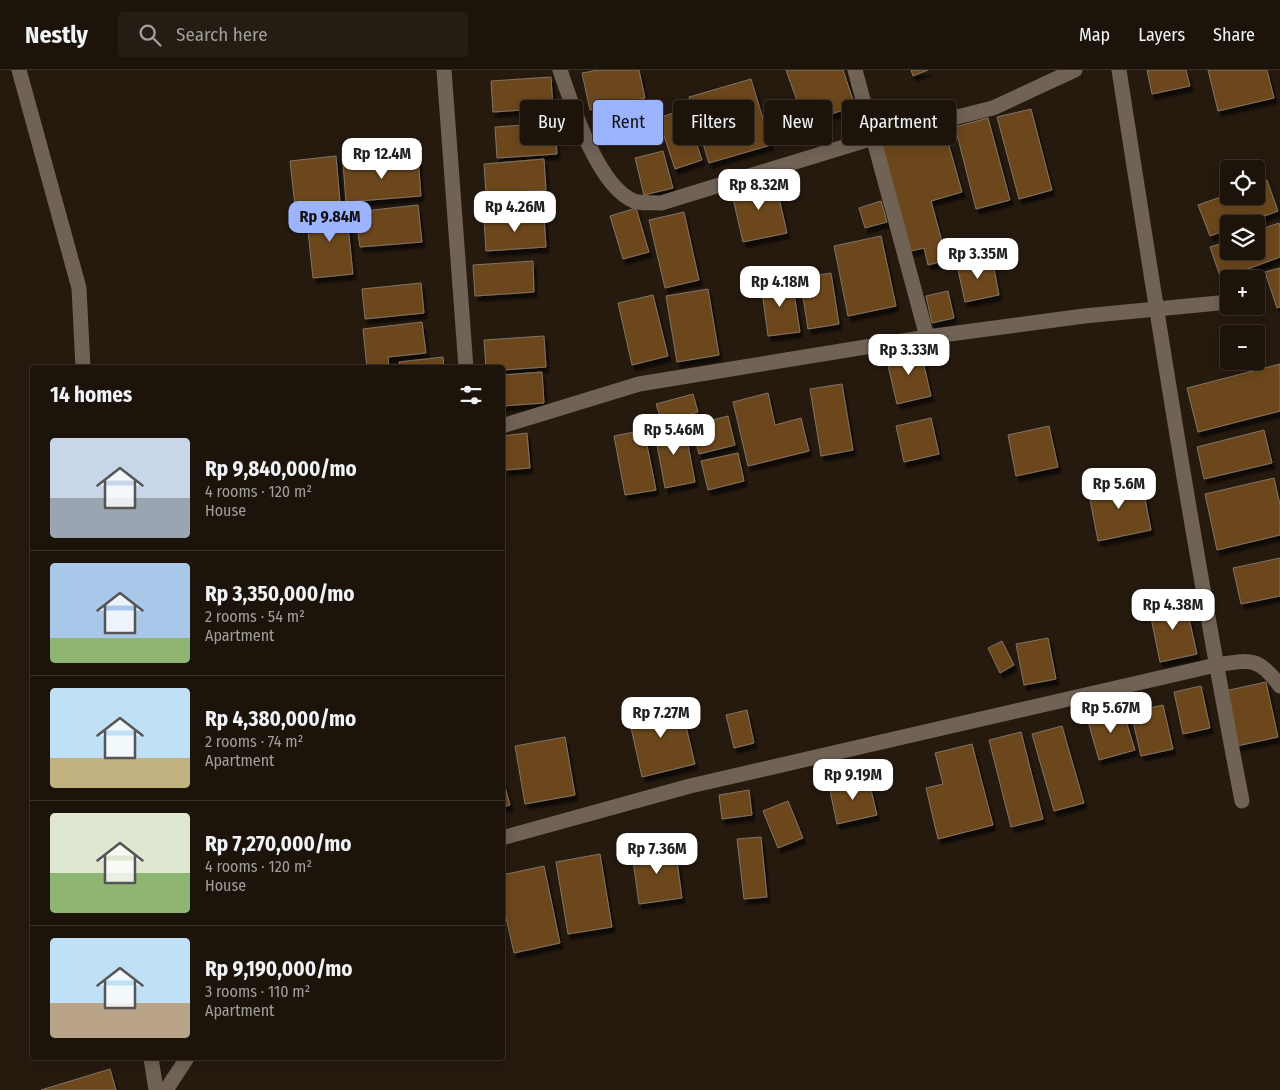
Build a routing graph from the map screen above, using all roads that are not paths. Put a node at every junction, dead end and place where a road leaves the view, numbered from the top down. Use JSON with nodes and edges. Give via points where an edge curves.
{"nodes":[{"id":1,"x":19,"y":70,"type":"edge"},
{"id":2,"x":444,"y":70,"type":"edge"},
{"id":3,"x":560,"y":70,"type":"edge"},
{"id":4,"x":855,"y":70,"type":"edge"},
{"id":5,"x":1075,"y":70,"type":"edge"},
{"id":6,"x":1119,"y":70,"type":"edge"},
{"id":7,"x":862,"y":100,"type":"edge"},
{"id":8,"x":956,"y":117,"type":"edge"},
{"id":9,"x":849,"y":145,"type":"edge"},
{"id":10,"x":874,"y":145,"type":"edge"},
{"id":11,"x":1220,"y":303,"type":"edge"},
{"id":12,"x":1156,"y":309,"type":"junction"},
{"id":13,"x":927,"y":336,"type":"junction"},
{"id":14,"x":83,"y":365,"type":"edge"},
{"id":15,"x":466,"y":365,"type":"edge"},
{"id":16,"x":505,"y":425,"type":"edge"},
{"id":17,"x":1216,"y":665,"type":"junction"},
{"id":18,"x":1280,"y":686,"type":"edge"},
{"id":19,"x":1242,"y":801,"type":"dead end"},
{"id":20,"x":505,"y":837,"type":"edge"},
{"id":21,"x":151,"y":1060,"type":"edge"},
{"id":22,"x":186,"y":1060,"type":"edge"},
{"id":23,"x":156,"y":1090,"type":"edge"},
{"id":24,"x":166,"y":1090,"type":"edge"}],
"edges":[{"from":1,"to":14,"type":"street","via":[[79,288]]},
{"from":2,"to":15,"type":"street"},
{"from":3,"to":9,"type":"street","via":[[574,110],[606,177],[622,194],[635,201],[661,203]]},
{"from":4,"to":7,"type":"street"},
{"from":5,"to":8,"type":"street","via":[[993,108]]},
{"from":6,"to":12,"type":"street"},
{"from":10,"to":13,"type":"street"},
{"from":11,"to":12,"type":"street"},
{"from":12,"to":13,"type":"street"},
{"from":12,"to":17,"type":"street"},
{"from":13,"to":16,"type":"street","via":[[639,384]]},
{"from":17,"to":18,"type":"street","via":[[1244,661],[1258,663]]},
{"from":17,"to":19,"type":"street"},
{"from":17,"to":20,"type":"street","via":[[690,786]]},
{"from":21,"to":23,"type":"street"},
{"from":22,"to":24,"type":"street"}]}
